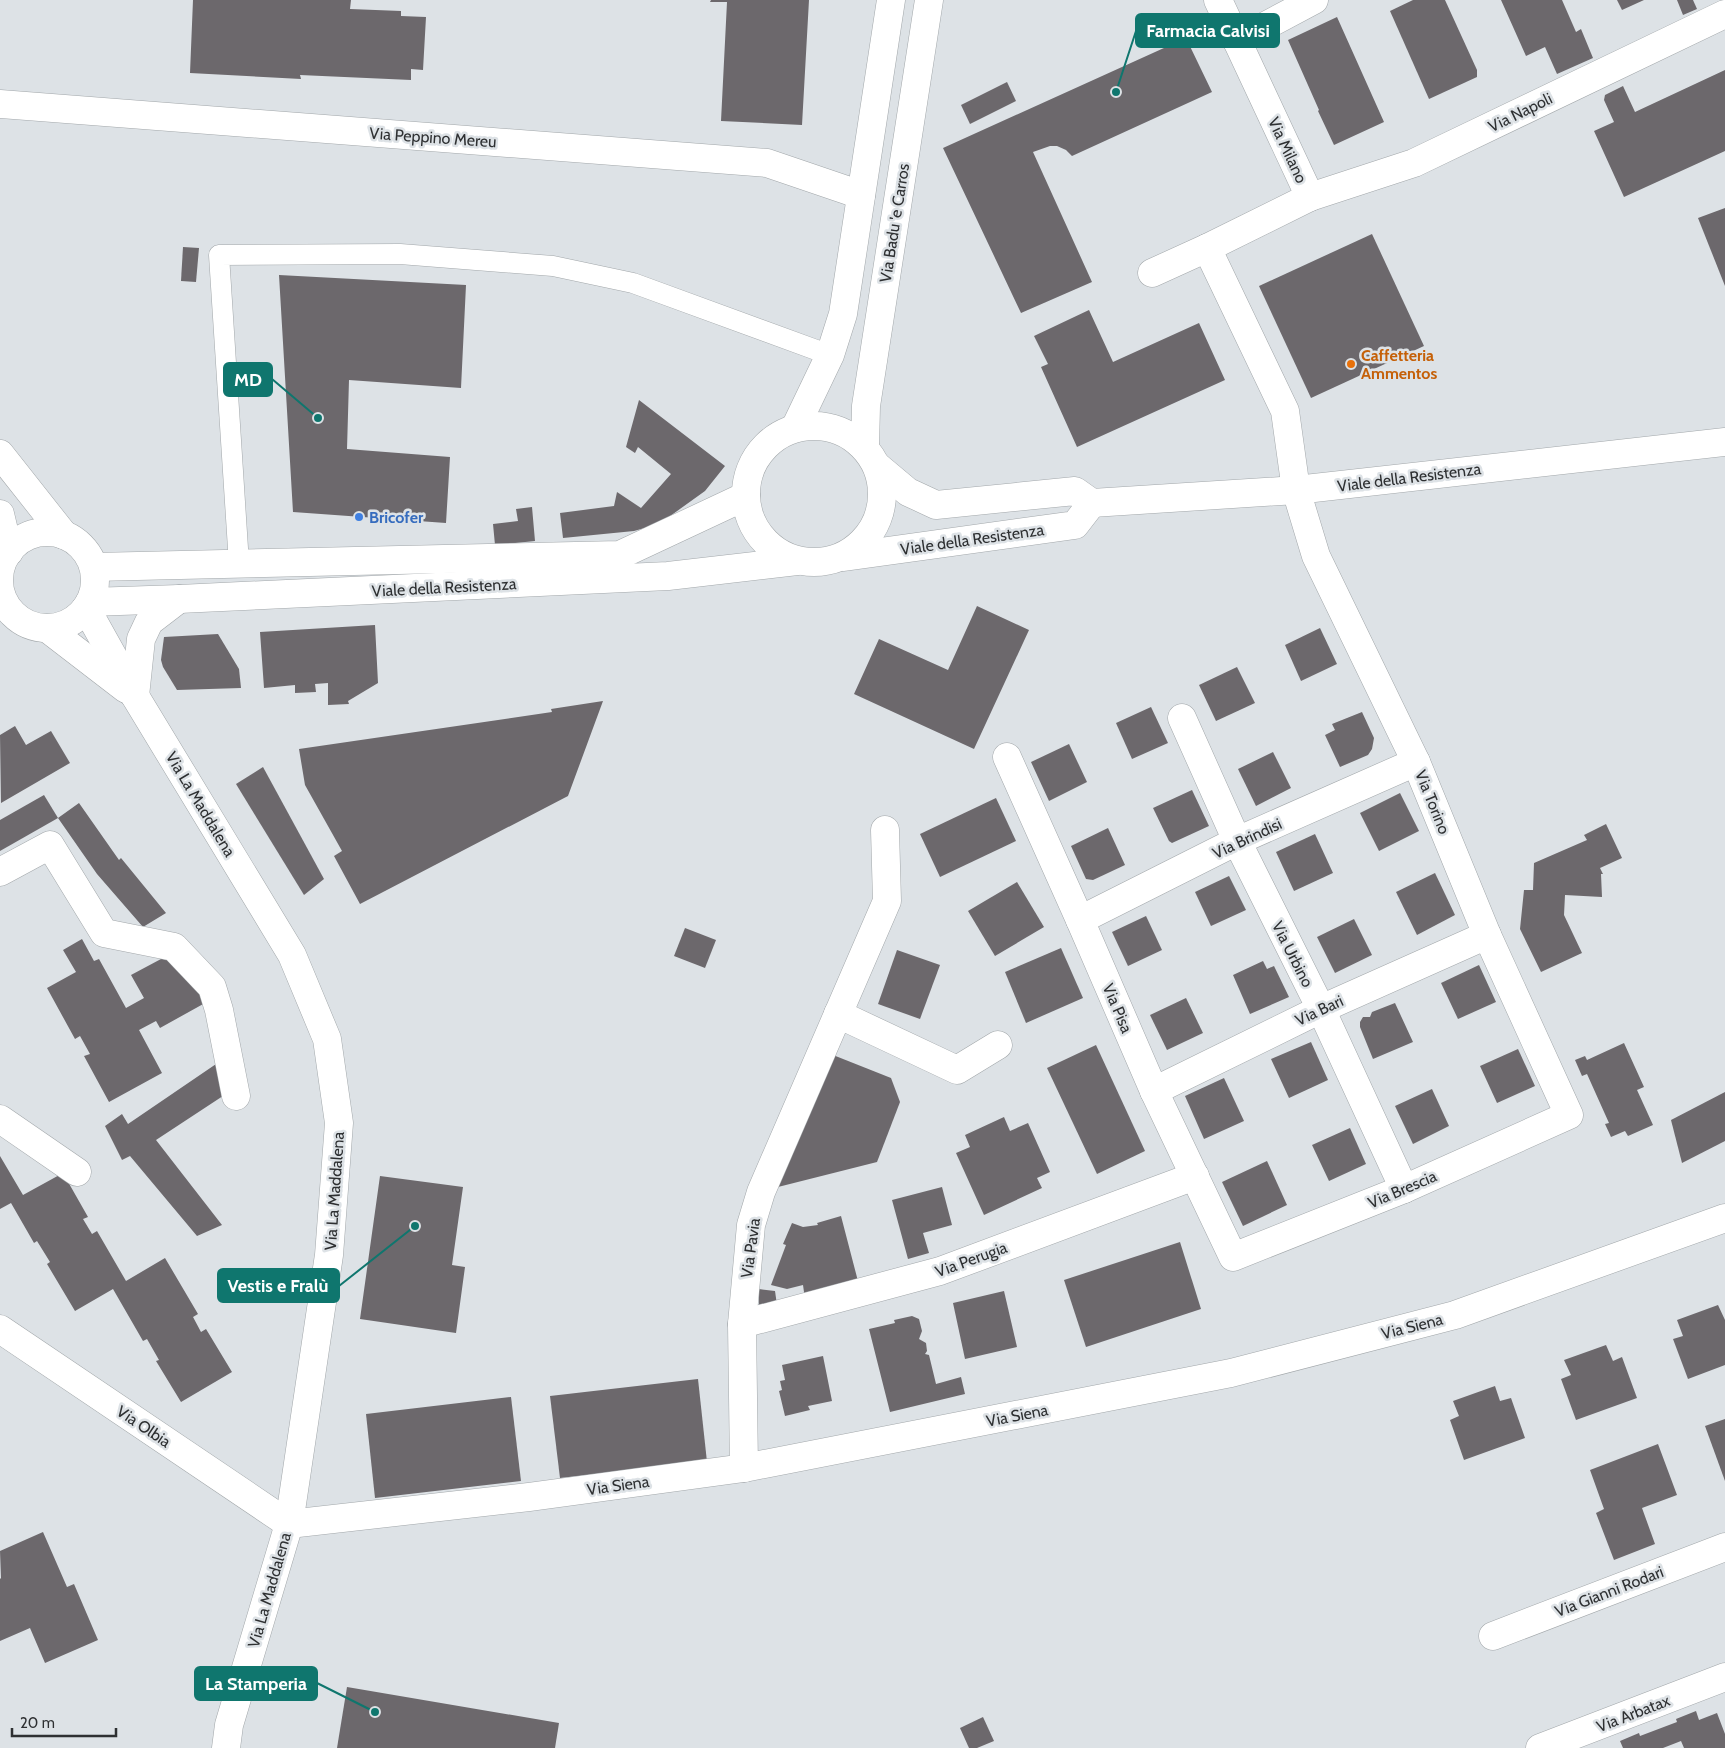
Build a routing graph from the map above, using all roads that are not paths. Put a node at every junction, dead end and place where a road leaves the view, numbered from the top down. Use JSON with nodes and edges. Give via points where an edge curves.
{"nodes":[{"id":1,"x":891,"y":0,"type":"edge"},
{"id":2,"x":929,"y":0,"type":"edge"},
{"id":3,"x":1218,"y":0,"type":"edge"},
{"id":4,"x":1314,"y":0,"type":"edge"},
{"id":5,"x":1725,"y":14,"type":"edge"},
{"id":6,"x":1238,"y":41,"type":"junction"},
{"id":7,"x":0,"y":104,"type":"edge"},
{"id":8,"x":861,"y":195,"type":"junction"},
{"id":9,"x":1310,"y":197,"type":"junction"},
{"id":10,"x":1208,"y":248,"type":"junction"},
{"id":11,"x":1152,"y":273,"type":"dead end"},
{"id":12,"x":830,"y":355,"type":"junction"},
{"id":13,"x":795,"y":428,"type":"junction"},
{"id":14,"x":1725,"y":442,"type":"edge"},
{"id":15,"x":0,"y":454,"type":"edge"},
{"id":16,"x":871,"y":456,"type":"junction"},
{"id":17,"x":1296,"y":490,"type":"junction"},
{"id":18,"x":746,"y":496,"type":"junction"},
{"id":19,"x":1092,"y":503,"type":"junction"},
{"id":20,"x":0,"y":514,"type":"edge"},
{"id":21,"x":64,"y":535,"type":"junction"},
{"id":22,"x":842,"y":557,"type":"junction"},
{"id":23,"x":4,"y":558,"type":"edge"},
{"id":24,"x":797,"y":561,"type":"junction"},
{"id":25,"x":239,"y":564,"type":"junction"},
{"id":26,"x":94,"y":567,"type":"junction"},
{"id":27,"x":178,"y":600,"type":"junction"},
{"id":28,"x":3,"y":604,"type":"edge"},
{"id":29,"x":88,"y":605,"type":"junction"},
{"id":30,"x":48,"y":629,"type":"junction"},
{"id":31,"x":135,"y":696,"type":"junction"},
{"id":32,"x":1182,"y":718,"type":"dead end"},
{"id":33,"x":1007,"y":757,"type":"dead end"},
{"id":34,"x":1416,"y":762,"type":"junction"},
{"id":35,"x":884,"y":830,"type":"dead end"},
{"id":36,"x":1237,"y":841,"type":"junction"},
{"id":37,"x":0,"y":872,"type":"edge"},
{"id":38,"x":1080,"y":920,"type":"junction"},
{"id":39,"x":1487,"y":934,"type":"junction"},
{"id":40,"x":1321,"y":1009,"type":"junction"},
{"id":41,"x":838,"y":1014,"type":"junction"},
{"id":42,"x":998,"y":1045,"type":"dead end"},
{"id":43,"x":1154,"y":1091,"type":"junction"},
{"id":44,"x":236,"y":1096,"type":"dead end"},
{"id":45,"x":1569,"y":1115,"type":"joint"},
{"id":46,"x":0,"y":1119,"type":"edge"},
{"id":47,"x":77,"y":1172,"type":"dead end"},
{"id":48,"x":1195,"y":1176,"type":"junction"},
{"id":49,"x":1404,"y":1190,"type":"junction"},
{"id":50,"x":1725,"y":1218,"type":"edge"},
{"id":51,"x":1233,"y":1258,"type":"joint"},
{"id":52,"x":742,"y":1324,"type":"junction"},
{"id":53,"x":0,"y":1328,"type":"edge"},
{"id":54,"x":744,"y":1468,"type":"junction"},
{"id":55,"x":289,"y":1524,"type":"junction"},
{"id":56,"x":1725,"y":1547,"type":"edge"},
{"id":57,"x":1493,"y":1636,"type":"dead end"},
{"id":58,"x":1725,"y":1677,"type":"edge"},
{"id":59,"x":224,"y":1740,"type":"edge"},
{"id":60,"x":1540,"y":1748,"type":"edge"}],
"edges":[{"from":1,"to":8,"type":"street"},
{"from":2,"to":16,"type":"street","name":"Via Badu 'e Carros","via":[[866,406]]},
{"from":3,"to":6,"type":"street","name":"Via Milano"},
{"from":4,"to":6,"type":"street"},
{"from":5,"to":9,"type":"street","name":"Via Napoli","via":[[1414,162]]},
{"from":6,"to":9,"type":"street","name":"Via Milano"},
{"from":7,"to":8,"type":"street","name":"Via Peppino Mereu","via":[[767,163]]},
{"from":8,"to":12,"type":"street","via":[[843,314]]},
{"from":9,"to":10,"type":"street","name":"Via Milano"},
{"from":10,"to":11,"type":"street","name":"Via Milano"},
{"from":10,"to":17,"type":"street","via":[[1285,411]]},
{"from":12,"to":13,"type":"street"},
{"from":12,"to":25,"type":"lane","via":[[633,283],[554,266],[400,254],[219,256]]},
{"from":13,"to":16,"type":"street","via":[[813,425],[832,428],[850,435]]},
{"from":13,"to":18,"type":"street","via":[[775,438],[758,453],[748,474]]},
{"from":14,"to":17,"type":"street","name":"Viale della Resistenza"},
{"from":15,"to":21,"type":"street"},
{"from":16,"to":19,"type":"street","name":"Viale della Resistenza","via":[[908,492],[936,505],[1075,492]]},
{"from":16,"to":22,"type":"street","via":[[882,486],[882,508],[874,528],[860,545]]},
{"from":17,"to":19,"type":"street","name":"Viale della Resistenza"},
{"from":17,"to":34,"type":"street","name":"Via Torino","via":[[1316,556]]},
{"from":18,"to":24,"type":"street","via":[[750,518],[760,537],[776,552]]},
{"from":18,"to":25,"type":"street","name":"Viale della Resistenza","via":[[620,555]]},
{"from":19,"to":22,"type":"street","name":"Viale della Resistenza","via":[[1075,525]]},
{"from":20,"to":23,"type":"street"},
{"from":21,"to":23,"type":"street","via":[[34,534],[20,541]]},
{"from":21,"to":26,"type":"street","via":[[77,543]]},
{"from":22,"to":24,"type":"street","via":[[820,563]]},
{"from":23,"to":28,"type":"street","via":[[0,575]]},
{"from":24,"to":27,"type":"street","name":"Viale della Resistenza","via":[[668,576]]},
{"from":25,"to":26,"type":"street","name":"Viale della Resistenza"},
{"from":26,"to":29,"type":"street","via":[[94,591]]},
{"from":27,"to":29,"type":"street","name":"Viale della Resistenza"},
{"from":27,"to":31,"type":"street","via":[[149,622],[141,638]]},
{"from":28,"to":30,"type":"street","via":[[24,622]]},
{"from":29,"to":30,"type":"street","via":[[76,619]]},
{"from":29,"to":31,"type":"street","name":"Via La Maddalena"},
{"from":30,"to":31,"type":"street","name":"Via La Maddalena"},
{"from":31,"to":55,"type":"street","name":"Via La Maddalena","via":[[292,955],[327,1039],[339,1123],[329,1255]]},
{"from":32,"to":36,"type":"street","name":"Via Urbino"},
{"from":33,"to":38,"type":"street","name":"Via Pisa"},
{"from":34,"to":36,"type":"street","name":"Via Brindisi"},
{"from":34,"to":39,"type":"street","name":"Via Torino"},
{"from":35,"to":41,"type":"street","name":"Via Pavia","via":[[887,901]]},
{"from":36,"to":38,"type":"street","name":"Via Brindisi"},
{"from":36,"to":40,"type":"street","name":"Via Urbino"},
{"from":37,"to":44,"type":"street","via":[[50,844],[104,933],[174,947],[212,987]]},
{"from":38,"to":43,"type":"street","name":"Via Pisa"},
{"from":39,"to":40,"type":"street","name":"Via Bari"},
{"from":39,"to":45,"type":"street","name":"Via Torino"},
{"from":40,"to":43,"type":"street","name":"Via Bari"},
{"from":40,"to":49,"type":"street","name":"Via Urbino"},
{"from":41,"to":42,"type":"street","via":[[957,1070]]},
{"from":41,"to":52,"type":"street","name":"Via Pavia","via":[[756,1208],[751,1225]]},
{"from":43,"to":48,"type":"street","name":"Via Pisa"},
{"from":45,"to":49,"type":"street","name":"Via Brescia"},
{"from":46,"to":47,"type":"street"},
{"from":48,"to":51,"type":"street","name":"Via Pisa"},
{"from":48,"to":52,"type":"street","name":"Via Perugia","via":[[940,1271]]},
{"from":49,"to":51,"type":"street","name":"Via Brescia"},
{"from":50,"to":54,"type":"street","name":"Via Siena","via":[[1455,1314],[1250,1368]]},
{"from":52,"to":54,"type":"street","name":"Via Pavia"},
{"from":53,"to":55,"type":"street","name":"Via Olbia"},
{"from":54,"to":55,"type":"street","name":"Via Siena","via":[[529,1497]]},
{"from":55,"to":59,"type":"street","name":"Via La Maddalena"},
{"from":56,"to":57,"type":"street","name":"Via Gianni Rodari"},
{"from":58,"to":60,"type":"street","name":"Via Arbatax"}]}
